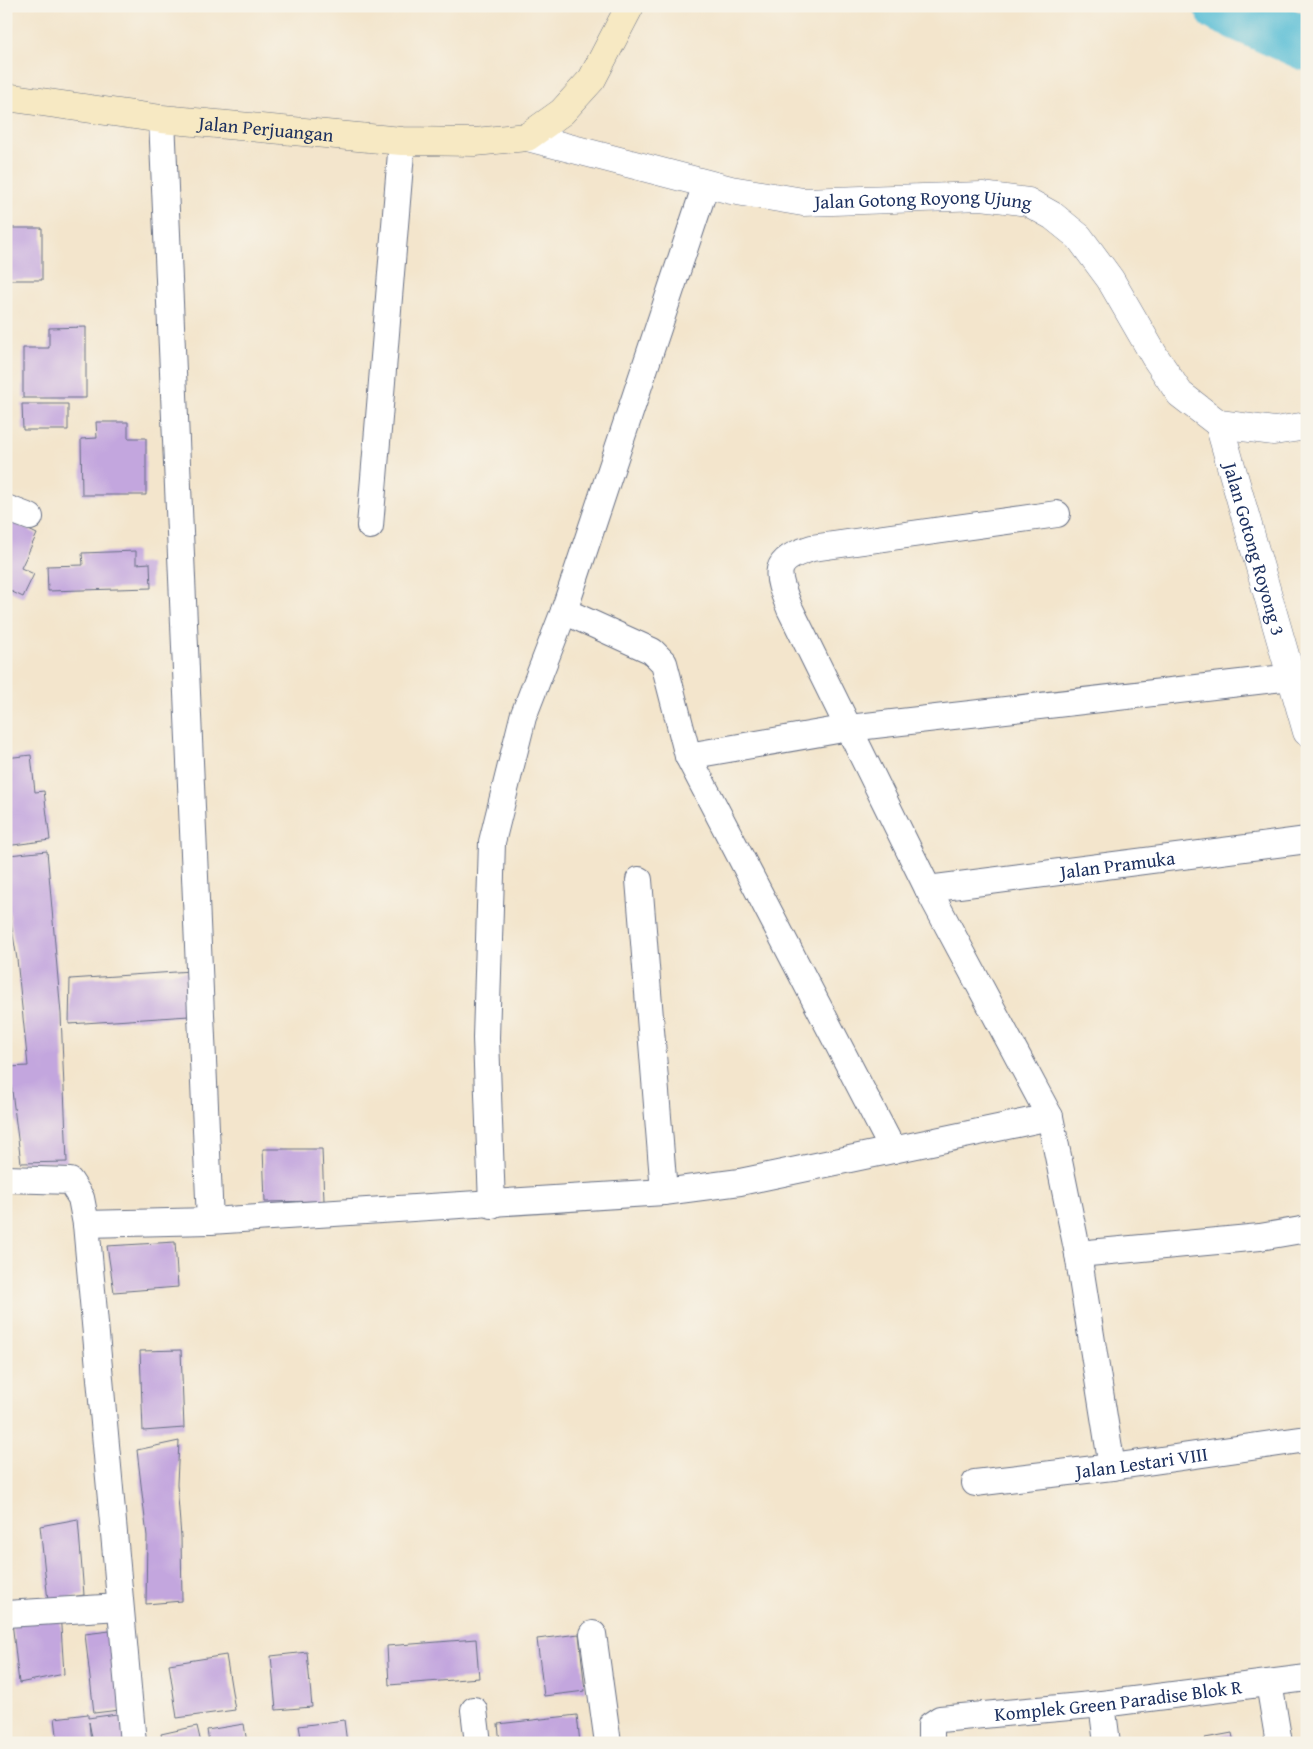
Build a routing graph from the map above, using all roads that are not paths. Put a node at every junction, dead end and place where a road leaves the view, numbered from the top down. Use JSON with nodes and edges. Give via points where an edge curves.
{"nodes":[{"id":1,"x":630,"y":6,"type":"edge"},
{"id":2,"x":6,"y":97,"type":"edge"},
{"id":3,"x":162,"y":119,"type":"junction"},
{"id":4,"x":527,"y":137,"type":"junction"},
{"id":5,"x":402,"y":142,"type":"junction"},
{"id":6,"x":706,"y":184,"type":"junction"},
{"id":7,"x":1219,"y":424,"type":"junction"},
{"id":8,"x":1307,"y":426,"type":"edge"},
{"id":9,"x":6,"y":508,"type":"edge"},
{"id":10,"x":1057,"y":514,"type":"dead end"},
{"id":11,"x":30,"y":517,"type":"dead end"},
{"id":12,"x":370,"y":526,"type":"dead end"},
{"id":13,"x":564,"y":611,"type":"junction"},
{"id":14,"x":1292,"y":677,"type":"junction"},
{"id":15,"x":848,"y":728,"type":"junction"},
{"id":16,"x":1307,"y":732,"type":"edge"},
{"id":17,"x":688,"y":756,"type":"junction"},
{"id":18,"x":1307,"y":840,"type":"edge"},
{"id":19,"x":639,"y":880,"type":"dead end"},
{"id":20,"x":928,"y":889,"type":"junction"},
{"id":21,"x":1050,"y":1117,"type":"junction"},
{"id":22,"x":893,"y":1150,"type":"junction"},
{"id":23,"x":6,"y":1179,"type":"edge"},
{"id":24,"x":664,"y":1192,"type":"junction"},
{"id":25,"x":492,"y":1205,"type":"junction"},
{"id":26,"x":210,"y":1221,"type":"junction"},
{"id":27,"x":86,"y":1224,"type":"junction"},
{"id":28,"x":1307,"y":1229,"type":"edge"},
{"id":29,"x":1078,"y":1254,"type":"junction"},
{"id":30,"x":1307,"y":1438,"type":"edge"},
{"id":31,"x":1112,"y":1467,"type":"junction"},
{"id":32,"x":975,"y":1483,"type":"dead end"},
{"id":33,"x":120,"y":1607,"type":"junction"},
{"id":34,"x":6,"y":1614,"type":"edge"},
{"id":35,"x":593,"y":1634,"type":"dead end"},
{"id":36,"x":1307,"y":1678,"type":"edge"},
{"id":37,"x":1270,"y":1683,"type":"junction"},
{"id":38,"x":1102,"y":1704,"type":"junction"},
{"id":39,"x":474,"y":1710,"type":"dead end"},
{"id":40,"x":931,"y":1734,"type":"edge"},
{"id":41,"x":133,"y":1743,"type":"edge"},
{"id":42,"x":478,"y":1743,"type":"edge"},
{"id":43,"x":608,"y":1743,"type":"edge"},
{"id":44,"x":1107,"y":1743,"type":"edge"},
{"id":45,"x":1279,"y":1743,"type":"edge"}],
"edges":[{"from":1,"to":4,"type":"main road","via":[[592,79],[562,112]]},
{"from":2,"to":3,"type":"main road","name":"Jalan Perjuangan"},
{"from":3,"to":5,"type":"main road","name":"Jalan Perjuangan"},
{"from":3,"to":26,"type":"street"},
{"from":4,"to":5,"type":"main road","name":"Jalan Perjuangan","via":[[475,142]]},
{"from":4,"to":6,"type":"street","name":"Jalan Gotong Royong Ujung"},
{"from":5,"to":12,"type":"street"},
{"from":6,"to":7,"type":"street","name":"Jalan Gotong Royong Ujung","via":[[803,202],[982,196],[1028,202],[1053,216],[1079,237],[1110,279],[1180,394]]},
{"from":6,"to":13,"type":"street"},
{"from":7,"to":8,"type":"street","via":[[1274,431]]},
{"from":7,"to":14,"type":"street","name":"Jalan Gotong Royong 3"},
{"from":9,"to":11,"type":"street"},
{"from":10,"to":15,"type":"street","via":[[812,548],[784,560],[779,583]]},
{"from":13,"to":17,"type":"street","via":[[652,650],[664,663]]},
{"from":13,"to":25,"type":"street","via":[[523,717],[492,842],[486,1038]]},
{"from":14,"to":15,"type":"street"},
{"from":14,"to":16,"type":"street","name":"Jalan Gotong Royong 3"},
{"from":15,"to":17,"type":"street"},
{"from":15,"to":20,"type":"street"},
{"from":17,"to":22,"type":"street"},
{"from":18,"to":20,"type":"street","name":"Jalan Pramuka"},
{"from":19,"to":24,"type":"street"},
{"from":20,"to":21,"type":"street"},
{"from":21,"to":22,"type":"street"},
{"from":21,"to":29,"type":"street"},
{"from":22,"to":24,"type":"street","via":[[740,1182]]},
{"from":23,"to":27,"type":"street","via":[[70,1181],[81,1198]]},
{"from":24,"to":25,"type":"street"},
{"from":25,"to":26,"type":"street"},
{"from":26,"to":27,"type":"street"},
{"from":27,"to":33,"type":"street"},
{"from":28,"to":29,"type":"street","via":[[1260,1237]]},
{"from":29,"to":31,"type":"street"},
{"from":30,"to":31,"type":"street","name":"Jalan Lestari VIII"},
{"from":31,"to":32,"type":"street","name":"Jalan Lestari VIII"},
{"from":33,"to":34,"type":"street"},
{"from":33,"to":41,"type":"street"},
{"from":35,"to":43,"type":"street"},
{"from":36,"to":37,"type":"street","name":"Komplek Green Paradise Blok R"},
{"from":37,"to":38,"type":"street","name":"Komplek Green Paradise Blok R"},
{"from":37,"to":45,"type":"street"},
{"from":38,"to":40,"type":"street","name":"Komplek Green Paradise Blok R","via":[[940,1720]]},
{"from":38,"to":44,"type":"street"},
{"from":39,"to":42,"type":"street"}]}
